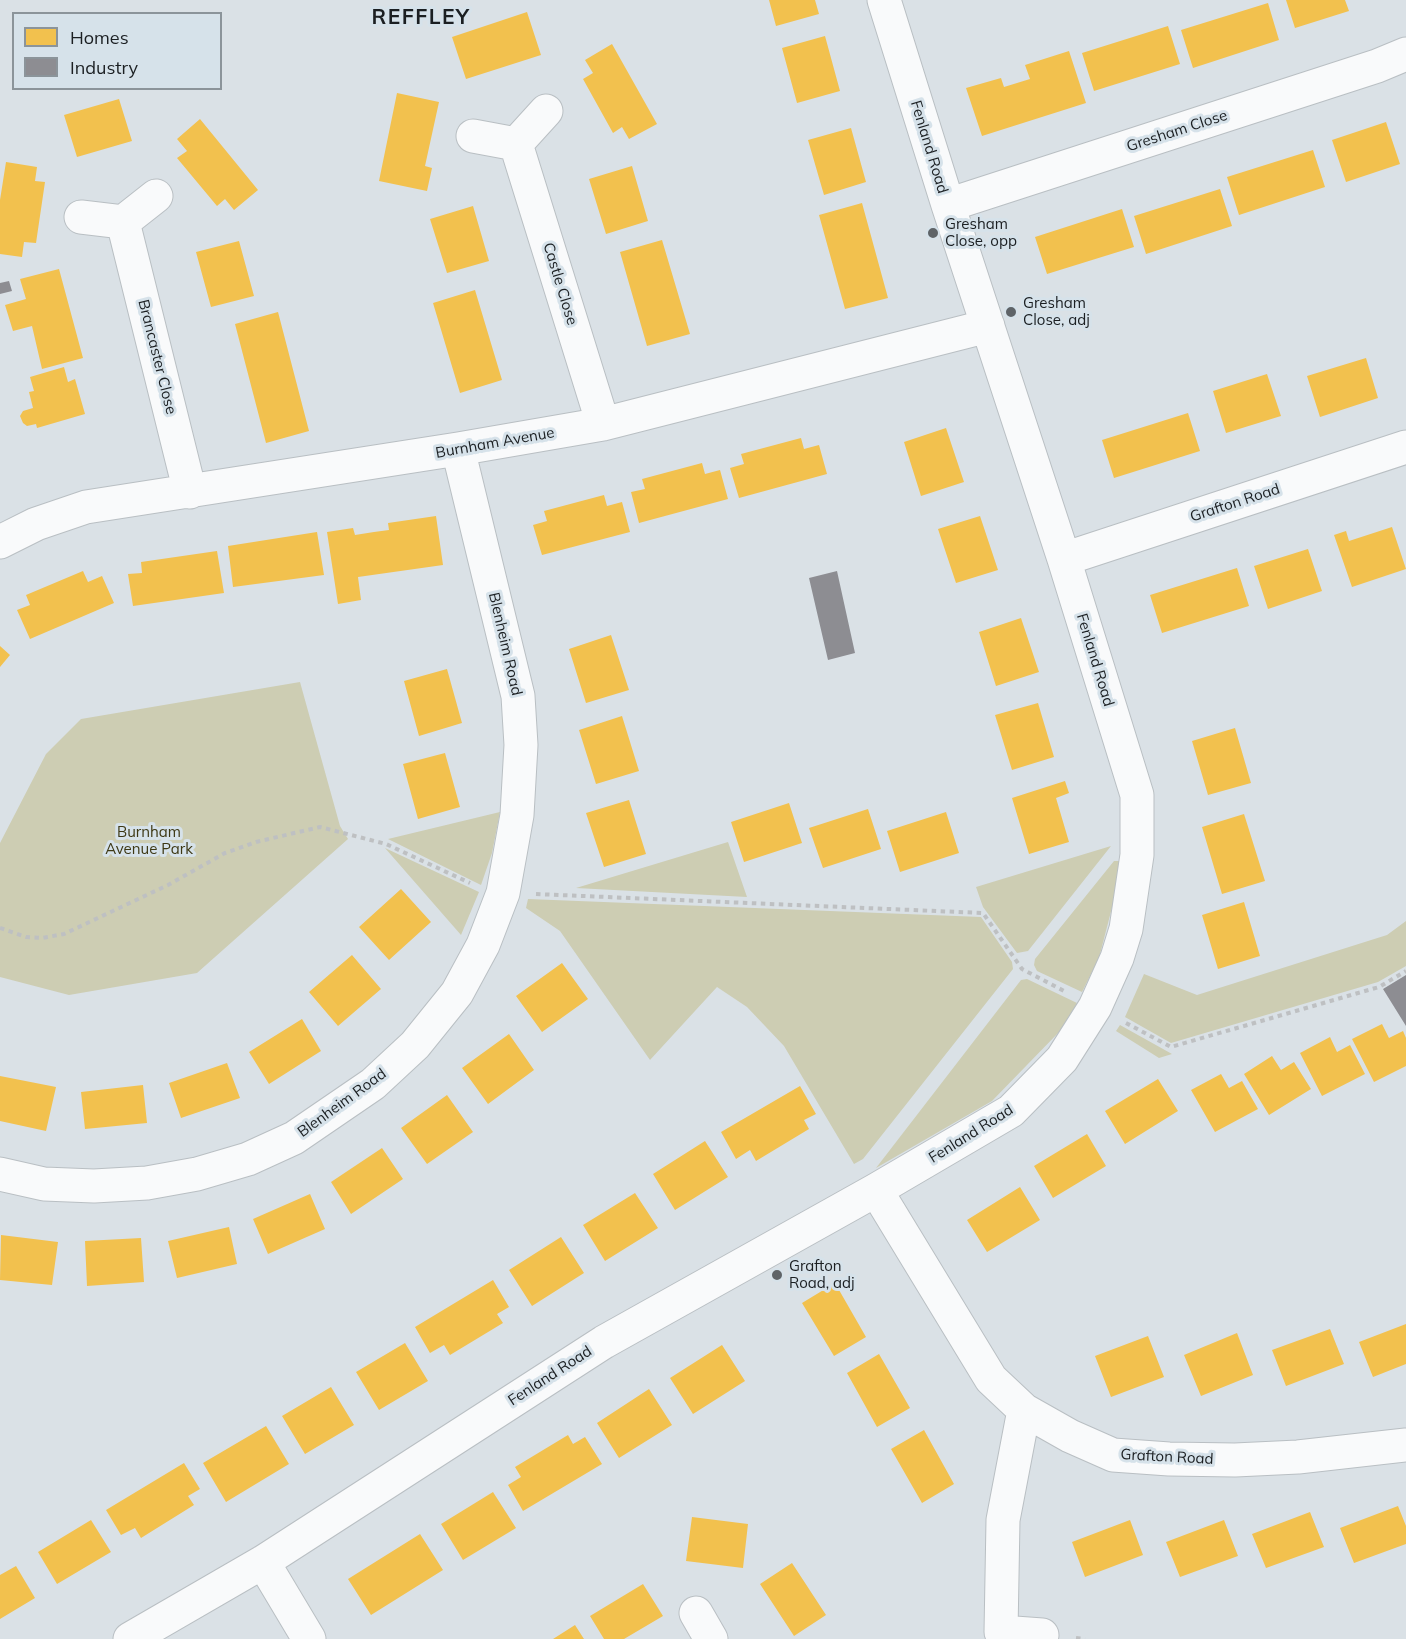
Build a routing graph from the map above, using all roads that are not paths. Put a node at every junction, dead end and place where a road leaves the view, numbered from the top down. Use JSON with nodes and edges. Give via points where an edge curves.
{"nodes":[{"id":1,"x":884,"y":0,"type":"edge"},
{"id":2,"x":1406,"y":54,"type":"edge"},
{"id":3,"x":546,"y":111,"type":"dead end"},
{"id":4,"x":473,"y":136,"type":"dead end"},
{"id":5,"x":516,"y":144,"type":"junction"},
{"id":6,"x":156,"y":196,"type":"dead end"},
{"id":7,"x":948,"y":205,"type":"junction"},
{"id":8,"x":81,"y":217,"type":"dead end"},
{"id":9,"x":123,"y":222,"type":"junction"},
{"id":10,"x":988,"y":326,"type":"junction"},
{"id":11,"x":603,"y":423,"type":"junction"},
{"id":12,"x":1406,"y":447,"type":"edge"},
{"id":13,"x":458,"y":449,"type":"junction"},
{"id":14,"x":190,"y":492,"type":"junction"},
{"id":15,"x":0,"y":542,"type":"edge"},
{"id":16,"x":1064,"y":559,"type":"junction"},
{"id":17,"x":0,"y":1174,"type":"edge"},
{"id":18,"x":876,"y":1190,"type":"junction"},
{"id":19,"x":1024,"y":1410,"type":"junction"},
{"id":20,"x":1406,"y":1445,"type":"edge"},
{"id":21,"x":263,"y":1562,"type":"junction"},
{"id":22,"x":1042,"y":1635,"type":"dead end"},
{"id":23,"x":130,"y":1639,"type":"edge"},
{"id":24,"x":309,"y":1639,"type":"edge"}],
"edges":[{"from":1,"to":7,"type":"street","name":"Fenland Road"},
{"from":2,"to":7,"type":"street","name":"Gresham Close"},
{"from":3,"to":5,"type":"street"},
{"from":4,"to":5,"type":"street"},
{"from":5,"to":11,"type":"street","name":"Castle Close"},
{"from":6,"to":9,"type":"street"},
{"from":7,"to":10,"type":"street","name":"Fenland Road"},
{"from":8,"to":9,"type":"street"},
{"from":9,"to":14,"type":"street","name":"Brancaster Close"},
{"from":10,"to":11,"type":"street","name":"Burnham Avenue"},
{"from":10,"to":16,"type":"street","name":"Fenland Road"},
{"from":11,"to":13,"type":"street","name":"Burnham Avenue"},
{"from":12,"to":16,"type":"street","name":"Grafton Road"},
{"from":13,"to":14,"type":"street","name":"Burnham Avenue"},
{"from":13,"to":17,"type":"street","name":"Blenheim Road","via":[[518,696],[521,745],[518,815],[503,893],[483,945],[457,993],[415,1045],[373,1084],[294,1138],[248,1159],[147,1183],[44,1184]]},
{"from":14,"to":15,"type":"street","name":"Burnham Avenue","via":[[86,507],[36,524]]},
{"from":16,"to":18,"type":"street","name":"Fenland Road","via":[[1137,795],[1137,855],[1126,929],[1095,1006],[1062,1059],[1011,1112]]},
{"from":18,"to":19,"type":"street","name":"Grafton Road","via":[[991,1379]]},
{"from":18,"to":21,"type":"street","name":"Fenland Road","via":[[604,1342]]},
{"from":19,"to":20,"type":"street","name":"Grafton Road","via":[[1113,1455],[1235,1460]]},
{"from":19,"to":22,"type":"street","via":[[1004,1520],[1001,1632]]},
{"from":21,"to":23,"type":"street","name":"Fenland Road"},
{"from":21,"to":24,"type":"street"}]}
